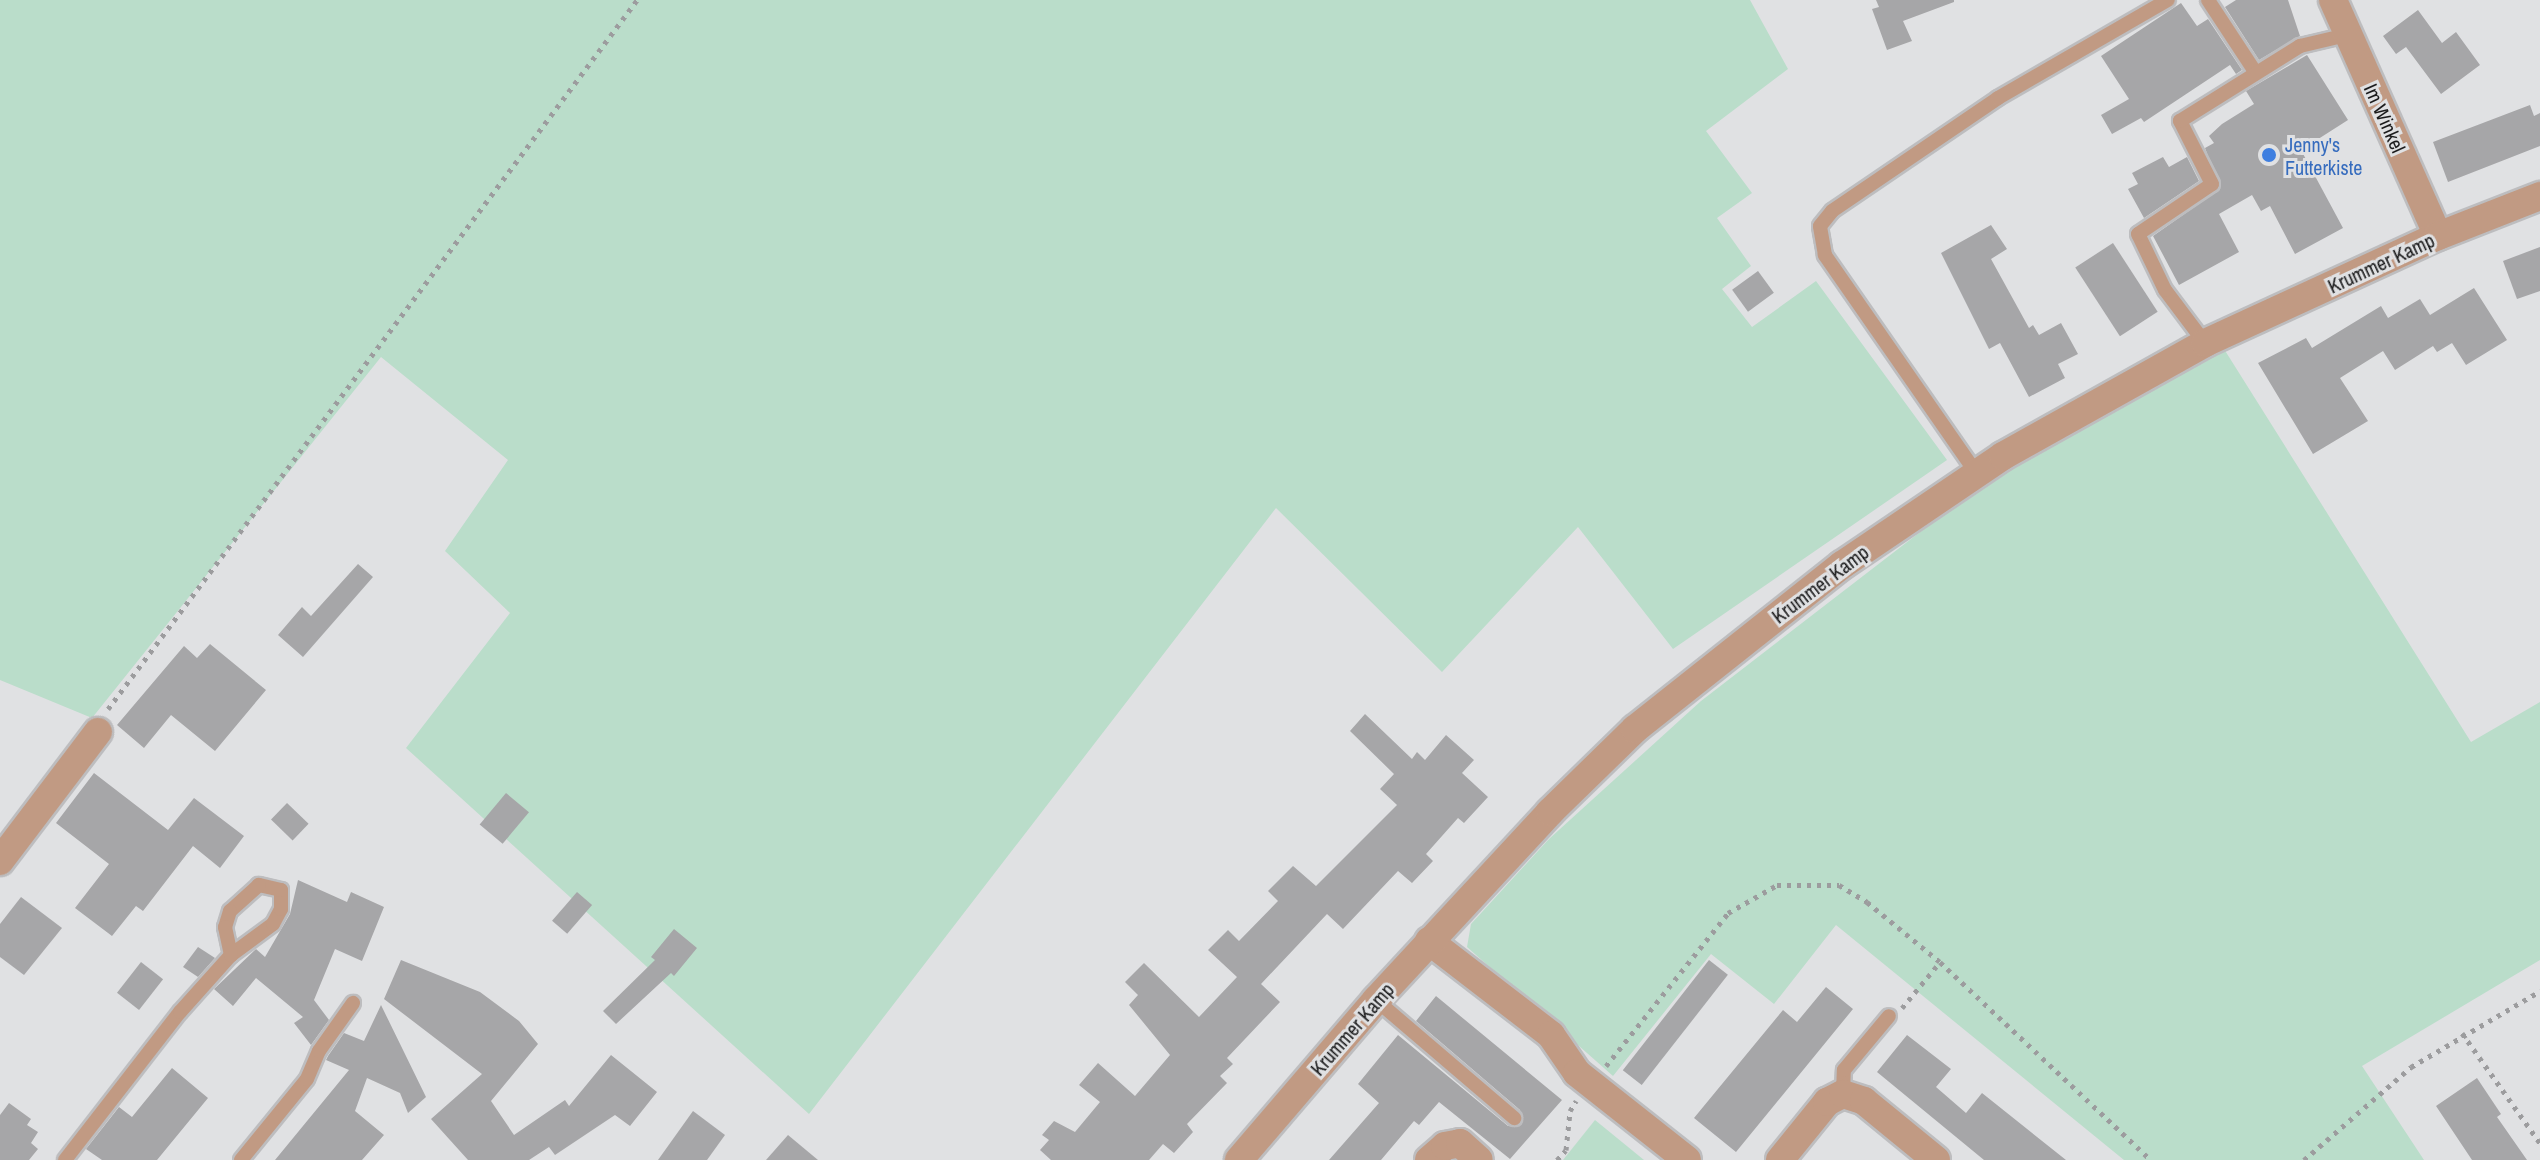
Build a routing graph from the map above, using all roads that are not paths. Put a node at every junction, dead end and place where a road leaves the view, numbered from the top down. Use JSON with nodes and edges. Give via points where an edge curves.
{"nodes":[{"id":1,"x":2168,"y":0,"type":"edge"},
{"id":2,"x":2208,"y":0,"type":"edge"},
{"id":3,"x":2333,"y":0,"type":"edge"},
{"id":4,"x":2347,"y":35,"type":"junction"},
{"id":5,"x":2256,"y":73,"type":"junction"},
{"id":6,"x":2540,"y":196,"type":"edge"},
{"id":7,"x":2438,"y":236,"type":"junction"},
{"id":8,"x":2205,"y":343,"type":"junction"},
{"id":9,"x":1977,"y":474,"type":"junction"},
{"id":10,"x":98,"y":732,"type":"road end"},
{"id":11,"x":0,"y":861,"type":"edge"},
{"id":12,"x":1429,"y":941,"type":"junction"},
{"id":13,"x":231,"y":955,"type":"junction"},
{"id":14,"x":1376,"y":1000,"type":"junction"},
{"id":15,"x":353,"y":1003,"type":"dead end"},
{"id":16,"x":1889,"y":1016,"type":"road end"},
{"id":17,"x":1843,"y":1094,"type":"junction"},
{"id":18,"x":1514,"y":1118,"type":"dead end"},
{"id":19,"x":65,"y":1160,"type":"edge"},
{"id":20,"x":241,"y":1160,"type":"edge"},
{"id":21,"x":1239,"y":1160,"type":"edge"},
{"id":22,"x":1429,"y":1160,"type":"edge"},
{"id":23,"x":1479,"y":1160,"type":"edge"},
{"id":24,"x":1687,"y":1160,"type":"edge"},
{"id":25,"x":1780,"y":1160,"type":"edge"},
{"id":26,"x":1936,"y":1160,"type":"edge"}],
"edges":[{"from":1,"to":9,"type":"lane","via":[[1998,98],[1832,211],[1820,226],[1825,255]]},
{"from":2,"to":5,"type":"lane"},
{"from":3,"to":4,"type":"street","name":"Im Winkel"},
{"from":4,"to":5,"type":"lane","via":[[2300,46]]},
{"from":4,"to":7,"type":"street","name":"Im Winkel"},
{"from":5,"to":8,"type":"lane","via":[[2180,120],[2212,184],[2138,233],[2165,290]]},
{"from":6,"to":7,"type":"street","name":"Krummer Kamp"},
{"from":7,"to":8,"type":"street","name":"Krummer Kamp"},
{"from":8,"to":9,"type":"street","name":"Krummer Kamp"},
{"from":9,"to":12,"type":"street","name":"Krummer Kamp","via":[[1842,565],[1635,729]]},
{"from":10,"to":11,"type":"street"},
{"from":12,"to":14,"type":"street","name":"Krummer Kamp"},
{"from":12,"to":24,"type":"street","via":[[1551,1035],[1589,1083]]},
{"from":13,"to":13,"type":"lane","via":[[273,924],[281,909],[281,890],[259,885],[230,911],[225,927]]},
{"from":13,"to":19,"type":"lane"},
{"from":14,"to":18,"type":"lane"},
{"from":14,"to":21,"type":"street","name":"Krummer Kamp"},
{"from":15,"to":20,"type":"lane","via":[[319,1051],[307,1079]]},
{"from":16,"to":17,"type":"lane","via":[[1844,1070]]},
{"from":17,"to":25,"type":"street","via":[[1827,1102]]},
{"from":17,"to":26,"type":"street","via":[[1864,1101]]},
{"from":22,"to":23,"type":"street","via":[[1445,1146],[1460,1143]]}]}
